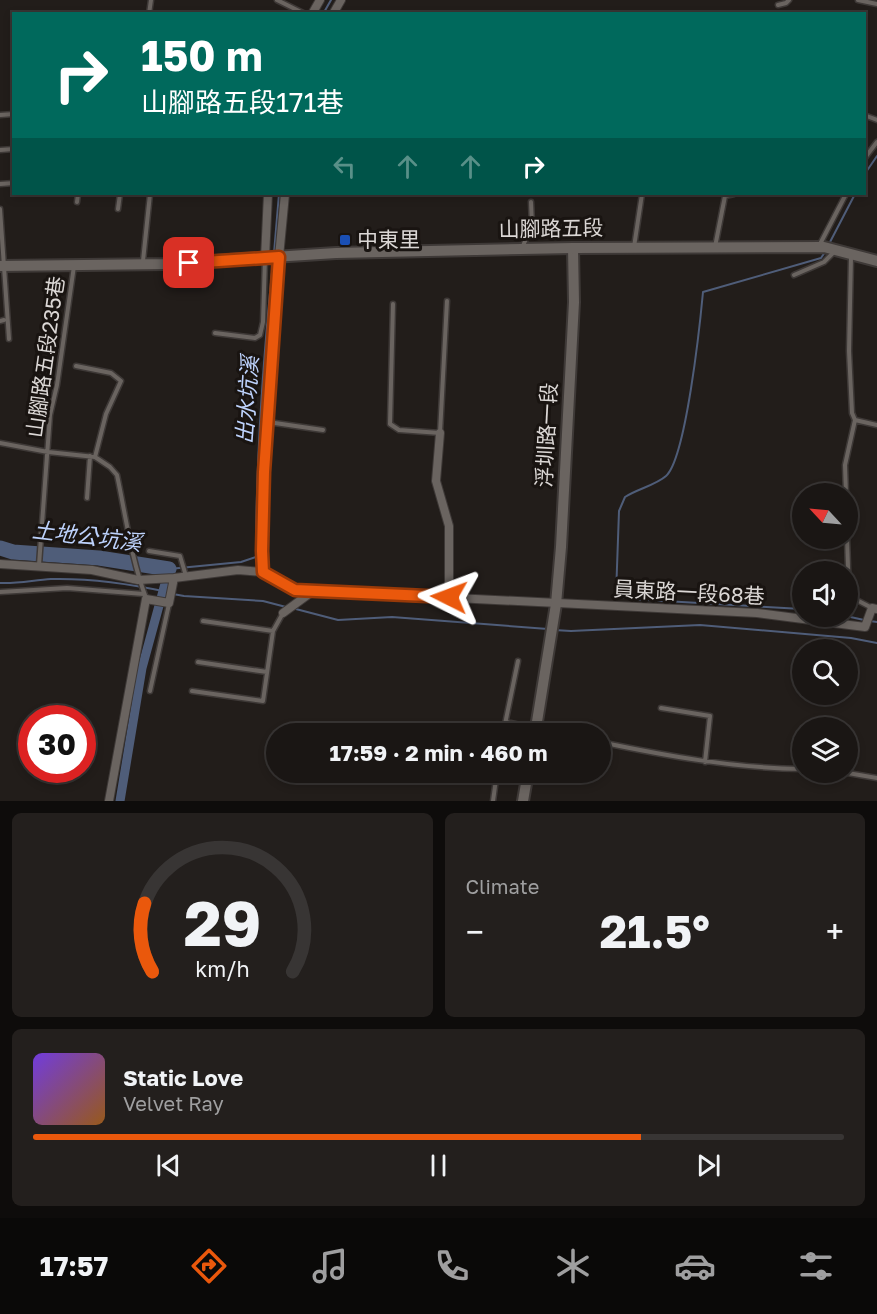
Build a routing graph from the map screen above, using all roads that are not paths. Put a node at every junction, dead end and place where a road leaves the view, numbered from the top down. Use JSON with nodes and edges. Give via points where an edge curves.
{"nodes":[{"id":1,"x":277,"y":0,"type":"edge"},
{"id":2,"x":789,"y":0,"type":"edge"},
{"id":3,"x":858,"y":0,"type":"edge"},
{"id":4,"x":877,"y":4,"type":"edge"},
{"id":5,"x":778,"y":5,"type":"dead end"},
{"id":6,"x":301,"y":12,"type":"edge"},
{"id":7,"x":877,"y":142,"type":"edge"},
{"id":8,"x":866,"y":156,"type":"edge"},
{"id":9,"x":78,"y":195,"type":"edge"},
{"id":10,"x":120,"y":195,"type":"edge"},
{"id":11,"x":150,"y":195,"type":"edge"},
{"id":12,"x":268,"y":195,"type":"edge"},
{"id":13,"x":285,"y":195,"type":"edge"},
{"id":14,"x":642,"y":195,"type":"edge"},
{"id":15,"x":730,"y":195,"type":"edge"},
{"id":16,"x":846,"y":195,"type":"edge"},
{"id":17,"x":77,"y":202,"type":"dead end"},
{"id":18,"x":531,"y":202,"type":"dead end"},
{"id":19,"x":0,"y":209,"type":"edge"},
{"id":20,"x":118,"y":209,"type":"dead end"},
{"id":21,"x":821,"y":247,"type":"junction"},
{"id":22,"x":573,"y":248,"type":"junction"},
{"id":23,"x":634,"y":248,"type":"junction"},
{"id":24,"x":715,"y":248,"type":"junction"},
{"id":25,"x":522,"y":249,"type":"junction"},
{"id":26,"x":836,"y":250,"type":"junction"},
{"id":27,"x":851,"y":254,"type":"junction"},
{"id":28,"x":279,"y":257,"type":"junction"},
{"id":29,"x":266,"y":258,"type":"junction"},
{"id":30,"x":877,"y":261,"type":"edge"},
{"id":31,"x":142,"y":265,"type":"junction"},
{"id":32,"x":2,"y":266,"type":"edge"},
{"id":33,"x":74,"y":266,"type":"junction"},
{"id":34,"x":794,"y":274,"type":"dead end"},
{"id":35,"x":447,"y":300,"type":"dead end"},
{"id":36,"x":393,"y":304,"type":"dead end"},
{"id":37,"x":215,"y":333,"type":"dead end"},
{"id":38,"x":9,"y":339,"type":"dead end"},
{"id":39,"x":76,"y":366,"type":"dead end"},
{"id":40,"x":855,"y":420,"type":"junction"},
{"id":41,"x":268,"y":422,"type":"junction"},
{"id":42,"x":877,"y":425,"type":"edge"},
{"id":43,"x":323,"y":430,"type":"dead end"},
{"id":44,"x":441,"y":433,"type":"junction"},
{"id":45,"x":0,"y":443,"type":"edge"},
{"id":46,"x":48,"y":452,"type":"junction"},
{"id":47,"x":93,"y":457,"type":"junction"},
{"id":48,"x":846,"y":483,"type":"edge"},
{"id":49,"x":87,"y":498,"type":"dead end"},
{"id":50,"x":847,"y":549,"type":"edge"},
{"id":51,"x":149,"y":551,"type":"dead end"},
{"id":52,"x":0,"y":564,"type":"edge"},
{"id":53,"x":39,"y":565,"type":"junction"},
{"id":54,"x":263,"y":572,"type":"junction"},
{"id":55,"x":186,"y":576,"type":"junction"},
{"id":56,"x":174,"y":578,"type":"junction"},
{"id":57,"x":138,"y":580,"type":"junction"},
{"id":58,"x":313,"y":591,"type":"junction"},
{"id":59,"x":0,"y":592,"type":"edge"},
{"id":60,"x":145,"y":597,"type":"junction"},
{"id":61,"x":449,"y":597,"type":"junction"},
{"id":62,"x":169,"y":603,"type":"junction"},
{"id":63,"x":556,"y":604,"type":"junction"},
{"id":64,"x":875,"y":608,"type":"edge"},
{"id":65,"x":283,"y":613,"type":"joint"},
{"id":66,"x":202,"y":621,"type":"dead end"},
{"id":67,"x":273,"y":631,"type":"junction"},
{"id":68,"x":518,"y":661,"type":"dead end"},
{"id":69,"x":198,"y":662,"type":"dead end"},
{"id":70,"x":267,"y":672,"type":"junction"},
{"id":71,"x":150,"y":691,"type":"dead end"},
{"id":72,"x":192,"y":692,"type":"dead end"},
{"id":73,"x":661,"y":708,"type":"dead end"},
{"id":74,"x":505,"y":722,"type":"joint"},
{"id":75,"x":508,"y":723,"type":"edge"},
{"id":76,"x":537,"y":723,"type":"edge"},
{"id":77,"x":611,"y":744,"type":"edge"},
{"id":78,"x":705,"y":762,"type":"junction"},
{"id":79,"x":792,"y":769,"type":"edge"},
{"id":80,"x":858,"y":775,"type":"edge"},
{"id":81,"x":877,"y":778,"type":"edge"},
{"id":82,"x":495,"y":783,"type":"edge"},
{"id":83,"x":526,"y":783,"type":"edge"},
{"id":84,"x":109,"y":801,"type":"edge"},
{"id":85,"x":492,"y":801,"type":"edge"},
{"id":86,"x":523,"y":801,"type":"edge"}],
"edges":[{"from":1,"to":6,"type":"lane"},
{"from":2,"to":5,"type":"lane"},
{"from":3,"to":4,"type":"lane"},
{"from":7,"to":8,"type":"lane"},
{"from":9,"to":17,"type":"lane"},
{"from":10,"to":20,"type":"lane"},
{"from":11,"to":31,"type":"lane"},
{"from":12,"to":29,"type":"street"},
{"from":13,"to":28,"type":"street"},
{"from":14,"to":23,"type":"lane"},
{"from":15,"to":24,"type":"lane","via":[[725,196]]},
{"from":16,"to":21,"type":"lane"},
{"from":18,"to":25,"type":"lane","via":[[532,225]]},
{"from":19,"to":32,"type":"lane"},
{"from":21,"to":24,"type":"main road","name":"山腳路五段"},
{"from":21,"to":26,"type":"main road","name":"山腳路五段"},
{"from":22,"to":23,"type":"main road","name":"山腳路五段"},
{"from":22,"to":25,"type":"main road","name":"山腳路五段"},
{"from":22,"to":63,"type":"main road","name":"浮圳路一段","via":[[574,302]]},
{"from":23,"to":24,"type":"main road","name":"山腳路五段"},
{"from":25,"to":28,"type":"main road","name":"山腳路五段"},
{"from":26,"to":27,"type":"main road","name":"山腳路五段"},
{"from":26,"to":34,"type":"lane","via":[[825,262]]},
{"from":27,"to":30,"type":"main road","name":"山腳路五段"},
{"from":27,"to":40,"type":"lane","via":[[849,351]]},
{"from":28,"to":29,"type":"main road","name":"山腳路五段"},
{"from":28,"to":41,"type":"lane"},
{"from":29,"to":31,"type":"main road"},
{"from":29,"to":37,"type":"lane","via":[[260,335],[255,338]]},
{"from":31,"to":33,"type":"main road"},
{"from":32,"to":33,"type":"main road"},
{"from":32,"to":38,"type":"lane"},
{"from":33,"to":46,"type":"lane","name":"山腳路五段235巷","via":[[50,415]]},
{"from":35,"to":44,"type":"lane"},
{"from":36,"to":44,"type":"lane","via":[[390,424],[399,430]]},
{"from":39,"to":47,"type":"lane","via":[[111,373],[121,381]]},
{"from":40,"to":42,"type":"lane"},
{"from":40,"to":48,"type":"lane","via":[[845,465]]},
{"from":41,"to":43,"type":"lane"},
{"from":41,"to":54,"type":"lane"},
{"from":44,"to":61,"type":"street","via":[[436,481],[448,526]]},
{"from":45,"to":46,"type":"lane"},
{"from":46,"to":47,"type":"lane"},
{"from":46,"to":53,"type":"lane","name":"山腳路五段235巷"},
{"from":47,"to":49,"type":"lane"},
{"from":47,"to":57,"type":"lane","via":[[117,475]]},
{"from":50,"to":64,"type":"lane","via":[[849,596]]},
{"from":51,"to":55,"type":"lane","via":[[180,556]]},
{"from":52,"to":53,"type":"street"},
{"from":53,"to":57,"type":"street"},
{"from":54,"to":55,"type":"street","via":[[238,570]]},
{"from":54,"to":58,"type":"street","via":[[295,590]]},
{"from":55,"to":56,"type":"street"},
{"from":56,"to":57,"type":"street"},
{"from":56,"to":62,"type":"street"},
{"from":57,"to":60,"type":"lane"},
{"from":58,"to":61,"type":"street"},
{"from":58,"to":65,"type":"street"},
{"from":59,"to":60,"type":"lane","via":[[67,588]]},
{"from":60,"to":62,"type":"street"},
{"from":60,"to":84,"type":"street"},
{"from":61,"to":63,"type":"street"},
{"from":62,"to":71,"type":"lane"},
{"from":63,"to":64,"type":"street","name":"員東路一段68巷","via":[[758,614],[865,627]]},
{"from":63,"to":76,"type":"main road","name":"浮圳路一段"},
{"from":65,"to":67,"type":"lane"},
{"from":66,"to":67,"type":"lane"},
{"from":67,"to":70,"type":"lane"},
{"from":68,"to":74,"type":"lane"},
{"from":69,"to":70,"type":"lane"},
{"from":70,"to":72,"type":"lane","via":[[263,701]]},
{"from":73,"to":78,"type":"lane","via":[[710,716]]},
{"from":74,"to":75,"type":"lane"},
{"from":77,"to":78,"type":"lane"},
{"from":78,"to":79,"type":"lane"},
{"from":80,"to":81,"type":"lane"},
{"from":82,"to":85,"type":"lane"},
{"from":83,"to":86,"type":"main road"}]}
